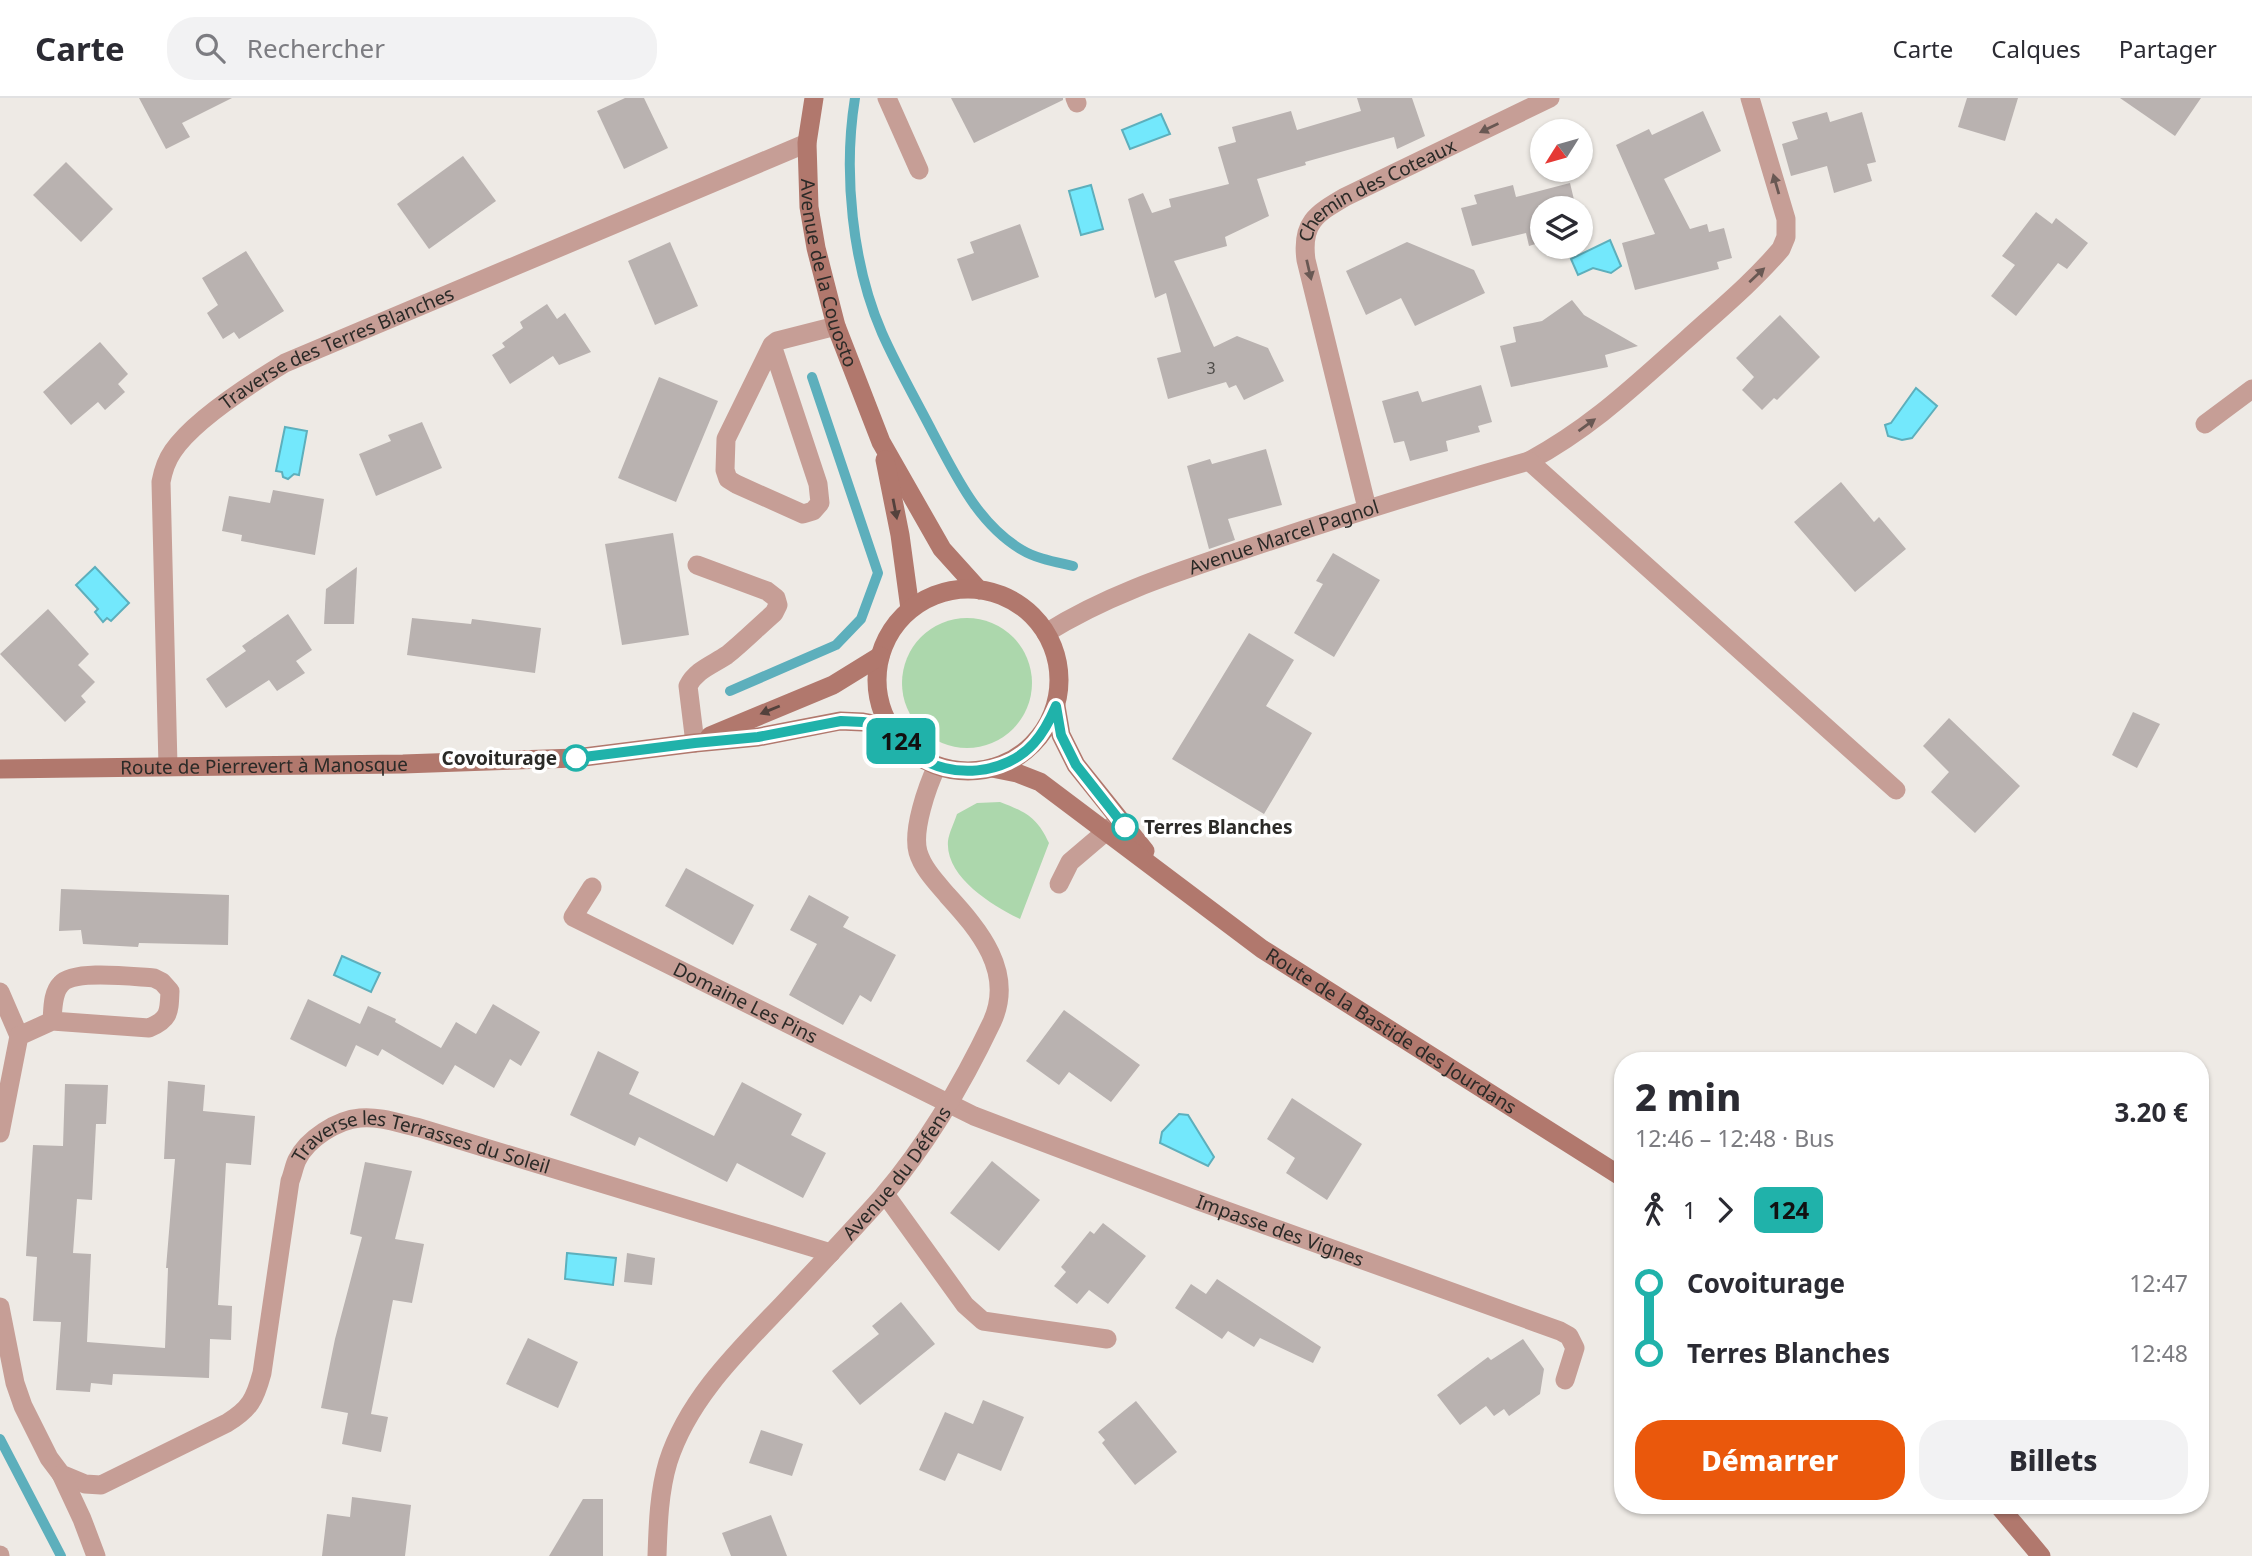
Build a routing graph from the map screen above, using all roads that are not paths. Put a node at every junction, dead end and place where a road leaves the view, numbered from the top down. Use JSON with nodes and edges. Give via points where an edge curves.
{"nodes":[{"id":1,"x":814,"y":98,"type":"edge"},
{"id":2,"x":887,"y":98,"type":"edge"},
{"id":3,"x":1550,"y":98,"type":"edge"},
{"id":4,"x":1750,"y":98,"type":"edge"},
{"id":5,"x":807,"y":143,"type":"junction"},
{"id":6,"x":919,"y":170,"type":"dead end"},
{"id":7,"x":836,"y":326,"type":"junction"},
{"id":8,"x":772,"y":345,"type":"junction"},
{"id":9,"x":2252,"y":389,"type":"edge"},
{"id":10,"x":2206,"y":424,"type":"dead end"},
{"id":11,"x":881,"y":442,"type":"junction"},
{"id":12,"x":1529,"y":461,"type":"junction"},
{"id":13,"x":1367,"y":508,"type":"junction"},
{"id":14,"x":697,"y":565,"type":"dead end"},
{"id":15,"x":979,"y":590,"type":"junction"},
{"id":16,"x":910,"y":609,"type":"junction"},
{"id":17,"x":1046,"y":633,"type":"junction"},
{"id":18,"x":880,"y":656,"type":"junction"},
{"id":19,"x":1056,"y":706,"type":"junction"},
{"id":20,"x":890,"y":727,"type":"junction"},
{"id":21,"x":695,"y":743,"type":"junction"},
{"id":22,"x":168,"y":766,"type":"junction"},
{"id":23,"x":937,"y":766,"type":"junction"},
{"id":24,"x":992,"y":768,"type":"junction"},
{"id":25,"x":0,"y":769,"type":"edge"},
{"id":26,"x":1896,"y":790,"type":"dead end"},
{"id":27,"x":1112,"y":825,"type":"junction"},
{"id":28,"x":1059,"y":884,"type":"dead end"},
{"id":29,"x":592,"y":887,"type":"dead end"},
{"id":30,"x":0,"y":992,"type":"edge"},
{"id":31,"x":52,"y":1021,"type":"junction"},
{"id":32,"x":19,"y":1036,"type":"junction"},
{"id":33,"x":949,"y":1105,"type":"junction"},
{"id":34,"x":0,"y":1133,"type":"edge"},
{"id":35,"x":1614,"y":1172,"type":"edge"},
{"id":36,"x":885,"y":1194,"type":"junction"},
{"id":37,"x":831,"y":1253,"type":"junction"},
{"id":38,"x":0,"y":1307,"type":"edge"},
{"id":39,"x":1107,"y":1339,"type":"dead end"},
{"id":40,"x":1565,"y":1380,"type":"dead end"},
{"id":41,"x":61,"y":1474,"type":"junction"},
{"id":42,"x":2006,"y":1514,"type":"edge"},
{"id":43,"x":96,"y":1556,"type":"edge"},
{"id":44,"x":657,"y":1556,"type":"edge"},
{"id":45,"x":2041,"y":1556,"type":"edge"}],
"edges":[{"from":1,"to":5,"type":"main road","name":"Avenue de la Couosto"},
{"from":2,"to":6,"type":"street"},
{"from":3,"to":13,"type":"street","name":"Chemin des Coteaux","one_way":true,"via":[[1345,197],[1320,211],[1307,228],[1306,260]]},
{"from":12,"to":4,"type":"street","name":"Avenue Marcel Pagnol","one_way":true,"via":[[1606,412],[1781,249],[1786,219]]},
{"from":5,"to":7,"type":"main road","name":"Avenue de la Couosto","via":[[809,207]]},
{"from":5,"to":22,"type":"street","name":"Traverse des Terres Blanches","via":[[285,363],[189,433],[165,464],[160,482]]},
{"from":7,"to":8,"type":"street"},
{"from":7,"to":11,"type":"main road","name":"Avenue de la Couosto"},
{"from":8,"to":8,"type":"street","via":[[726,439],[725,470],[736,484],[803,514],[820,503],[818,484]]},
{"from":9,"to":10,"type":"street"},
{"from":11,"to":15,"type":"main road","name":"Avenue de la Couosto","via":[[942,549]]},
{"from":11,"to":16,"type":"main road","name":"Avenue de la Couosto","one_way":true},
{"from":12,"to":13,"type":"street","name":"Avenue Marcel Pagnol"},
{"from":12,"to":26,"type":"street"},
{"from":13,"to":17,"type":"street","name":"Avenue Marcel Pagnol","via":[[1144,583]]},
{"from":14,"to":21,"type":"street","via":[[767,591],[778,605],[725,656],[691,679]]},
{"from":15,"to":16,"type":"main road","via":[[955,590]]},
{"from":15,"to":17,"type":"main road","via":[[1013,600]]},
{"from":16,"to":18,"type":"main road"},
{"from":17,"to":19,"type":"main road","via":[[1060,678]]},
{"from":18,"to":20,"type":"main road","via":[[880,705]]},
{"from":18,"to":21,"type":"main road","name":"Route de Pierrevert à Manosque","one_way":true,"via":[[833,685]]},
{"from":19,"to":24,"type":"main road","via":[[1032,746],[1014,760]]},
{"from":19,"to":27,"type":"main road","name":"Route de la Bastide des Jourdans","via":[[1067,748]]},
{"from":20,"to":21,"type":"main road","name":"Route de Pierrevert à Manosque","via":[[841,721]]},
{"from":20,"to":23,"type":"main road","via":[[901,742]]},
{"from":21,"to":22,"type":"main road","name":"Route de Pierrevert à Manosque","via":[[576,758]]},
{"from":22,"to":25,"type":"main road","name":"Route de Pierrevert à Manosque"},
{"from":23,"to":24,"type":"main road","via":[[970,771]]},
{"from":23,"to":33,"type":"street","name":"Avenue du Défens","via":[[916,837],[918,852],[937,884],[977,928],[999,979],[993,1018]]},
{"from":24,"to":27,"type":"main road","name":"Route de la Bastide des Jourdans","via":[[1040,782]]},
{"from":27,"to":28,"type":"street","via":[[1070,862]]},
{"from":27,"to":35,"type":"main road","name":"Route de la Bastide des Jourdans","via":[[1165,876],[1262,949]]},
{"from":29,"to":33,"type":"street","name":"Domaine Les Pins","via":[[573,918]]},
{"from":30,"to":32,"type":"street"},
{"from":31,"to":31,"type":"street","via":[[149,1028],[163,1022],[170,991],[153,978],[70,978],[55,994]]},
{"from":31,"to":32,"type":"street"},
{"from":32,"to":34,"type":"street"},
{"from":33,"to":36,"type":"street","name":"Avenue du Défens"},
{"from":33,"to":40,"type":"street","name":"Impasse des Vignes","via":[[1560,1331],[1575,1348]]},
{"from":36,"to":37,"type":"street","name":"Avenue du Défens"},
{"from":36,"to":39,"type":"street","via":[[965,1305],[983,1321]]},
{"from":37,"to":41,"type":"street","name":"Traverse les Terrasses du Soleil","via":[[420,1128],[377,1119],[341,1123],[312,1141],[298,1158],[290,1181],[262,1373],[244,1413],[101,1485]]},
{"from":37,"to":44,"type":"street","name":"Avenue du Défens","via":[[730,1359],[676,1440],[665,1473]]},
{"from":38,"to":41,"type":"street","via":[[23,1406]]},
{"from":41,"to":43,"type":"street"},
{"from":42,"to":45,"type":"main road"}]}
